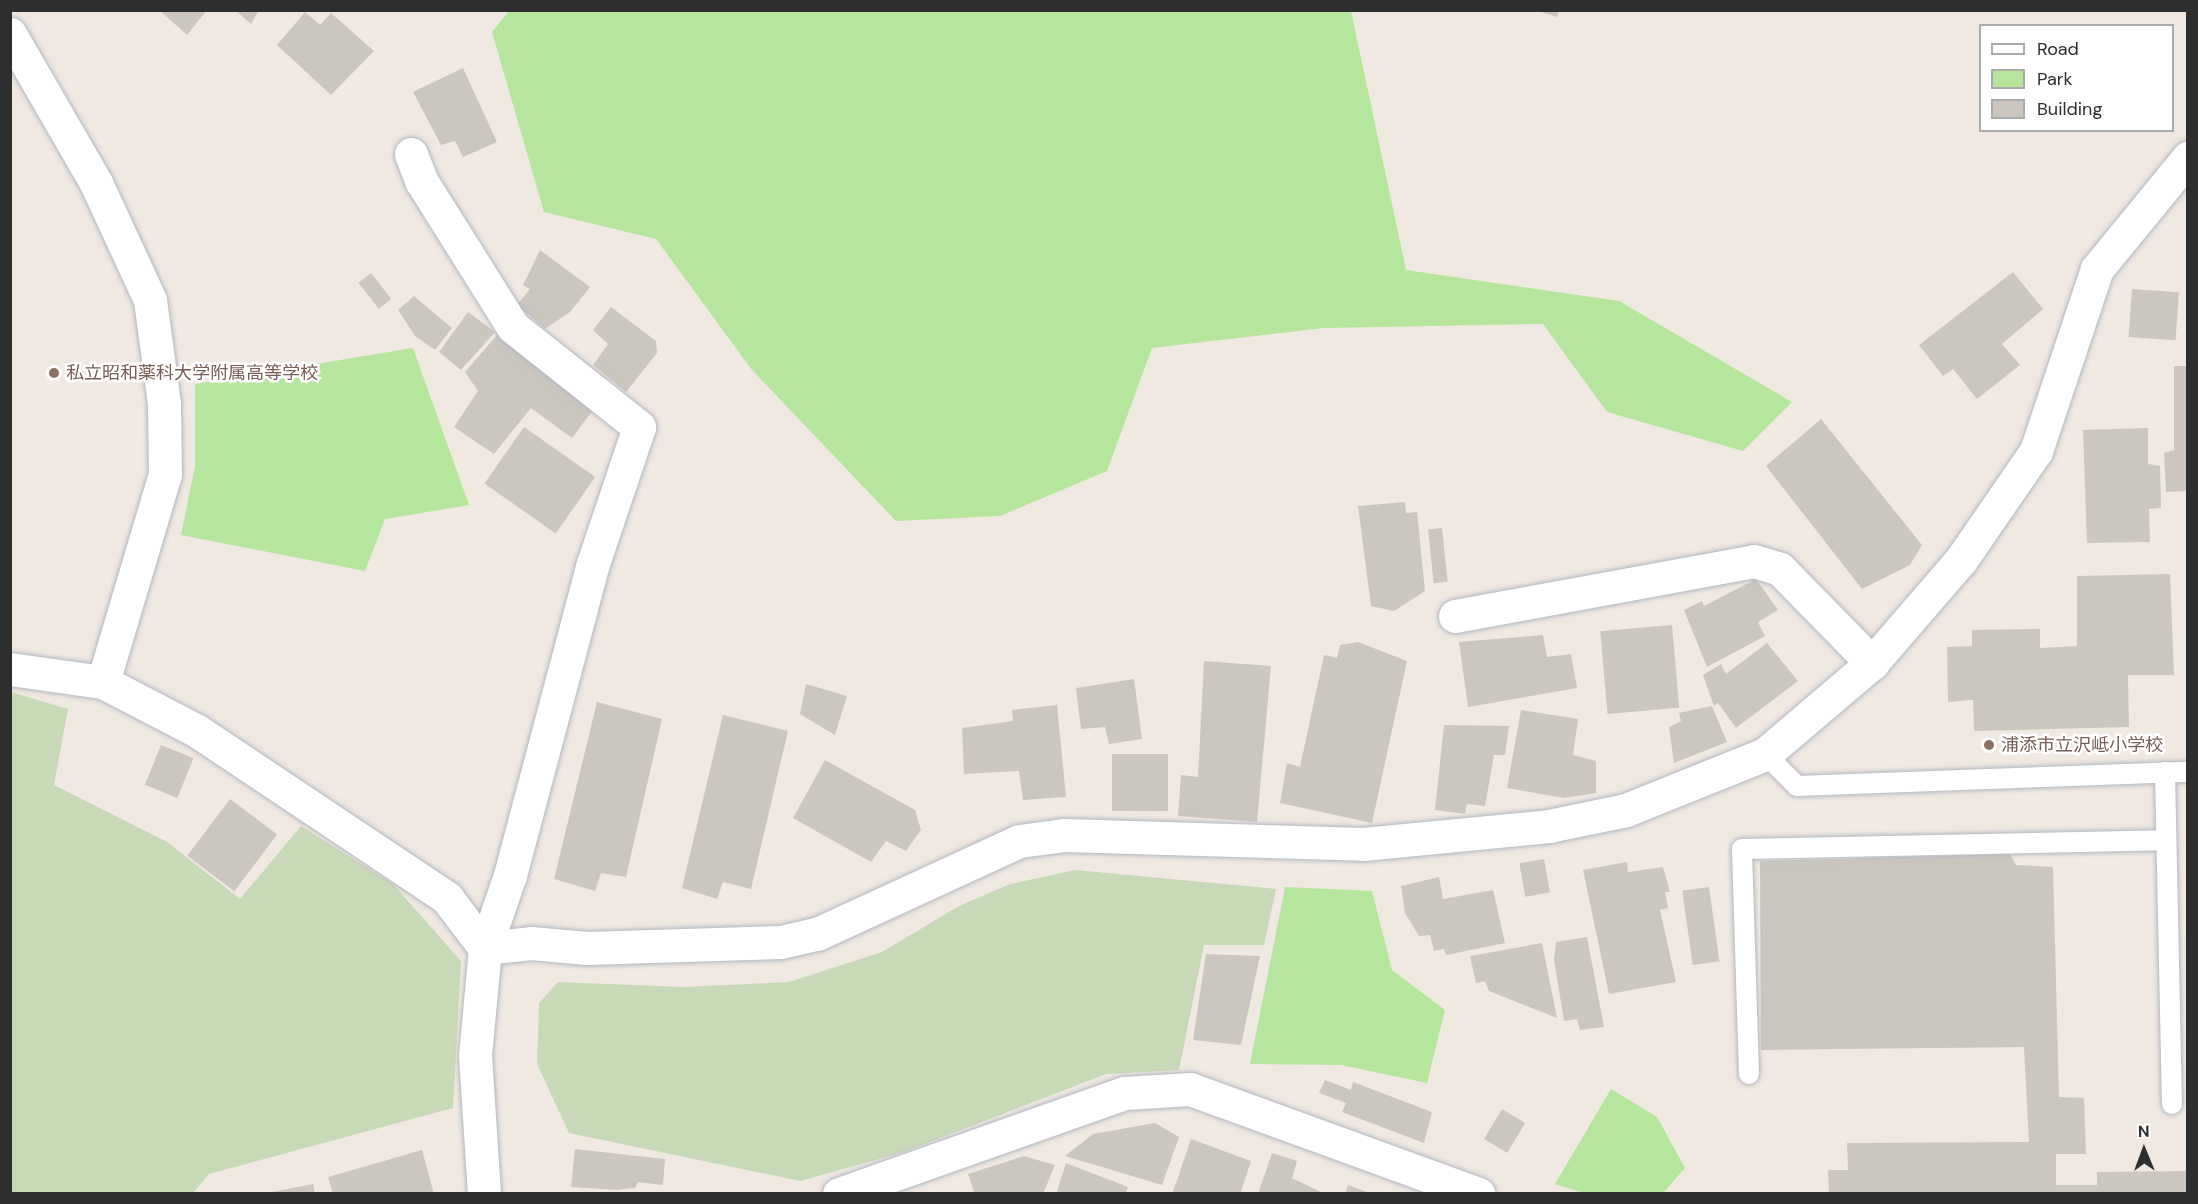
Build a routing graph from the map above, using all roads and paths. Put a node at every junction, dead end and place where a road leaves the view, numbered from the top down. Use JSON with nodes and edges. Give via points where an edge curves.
{"nodes":[{"id":1,"x":10,"y":34,"type":"edge"},
{"id":2,"x":411,"y":154,"type":"dead end"},
{"id":3,"x":2187,"y":158,"type":"edge"},
{"id":4,"x":1455,"y":616,"type":"dead end"},
{"id":5,"x":1872,"y":663,"type":"junction"},
{"id":6,"x":10,"y":669,"type":"edge"},
{"id":7,"x":103,"y":682,"type":"junction"},
{"id":8,"x":1765,"y":754,"type":"junction"},
{"id":9,"x":2165,"y":772,"type":"junction"},
{"id":10,"x":2187,"y":772,"type":"edge"},
{"id":11,"x":2166,"y":840,"type":"junction"},
{"id":12,"x":485,"y":948,"type":"junction"},
{"id":13,"x":1749,"y":1074,"type":"dead end"},
{"id":14,"x":2172,"y":1104,"type":"dead end"},
{"id":15,"x":916,"y":1182,"type":"edge"},
{"id":16,"x":484,"y":1194,"type":"edge"},
{"id":17,"x":839,"y":1194,"type":"edge"},
{"id":18,"x":1478,"y":1194,"type":"edge"}],
"edges":[{"from":1,"to":7,"type":"street","via":[[96,183],[150,300],[164,404],[165,474]]},
{"from":2,"to":12,"type":"street","via":[[422,182],[513,327],[639,427],[592,567],[510,875]]},
{"from":3,"to":5,"type":"street","via":[[2097,269],[2036,451],[1961,560]]},
{"from":4,"to":5,"type":"street","via":[[1754,561],[1780,569]]},
{"from":5,"to":8,"type":"street"},
{"from":6,"to":7,"type":"street"},
{"from":7,"to":12,"type":"street","via":[[197,731],[400,865],[447,898]]},
{"from":8,"to":9,"type":"lane","via":[[1797,786]]},
{"from":8,"to":12,"type":"street","via":[[1626,810],[1549,826],[1363,844],[1064,836],[1019,842],[817,934],[781,942],[587,948],[531,943]]},
{"from":9,"to":10,"type":"lane"},
{"from":9,"to":11,"type":"lane"},
{"from":11,"to":13,"type":"lane","via":[[1742,849]]},
{"from":11,"to":14,"type":"lane"},
{"from":12,"to":16,"type":"street","via":[[475,1065]]},
{"from":15,"to":17,"type":"street"},
{"from":15,"to":18,"type":"street","via":[[1125,1093],[1190,1089]]}]}
